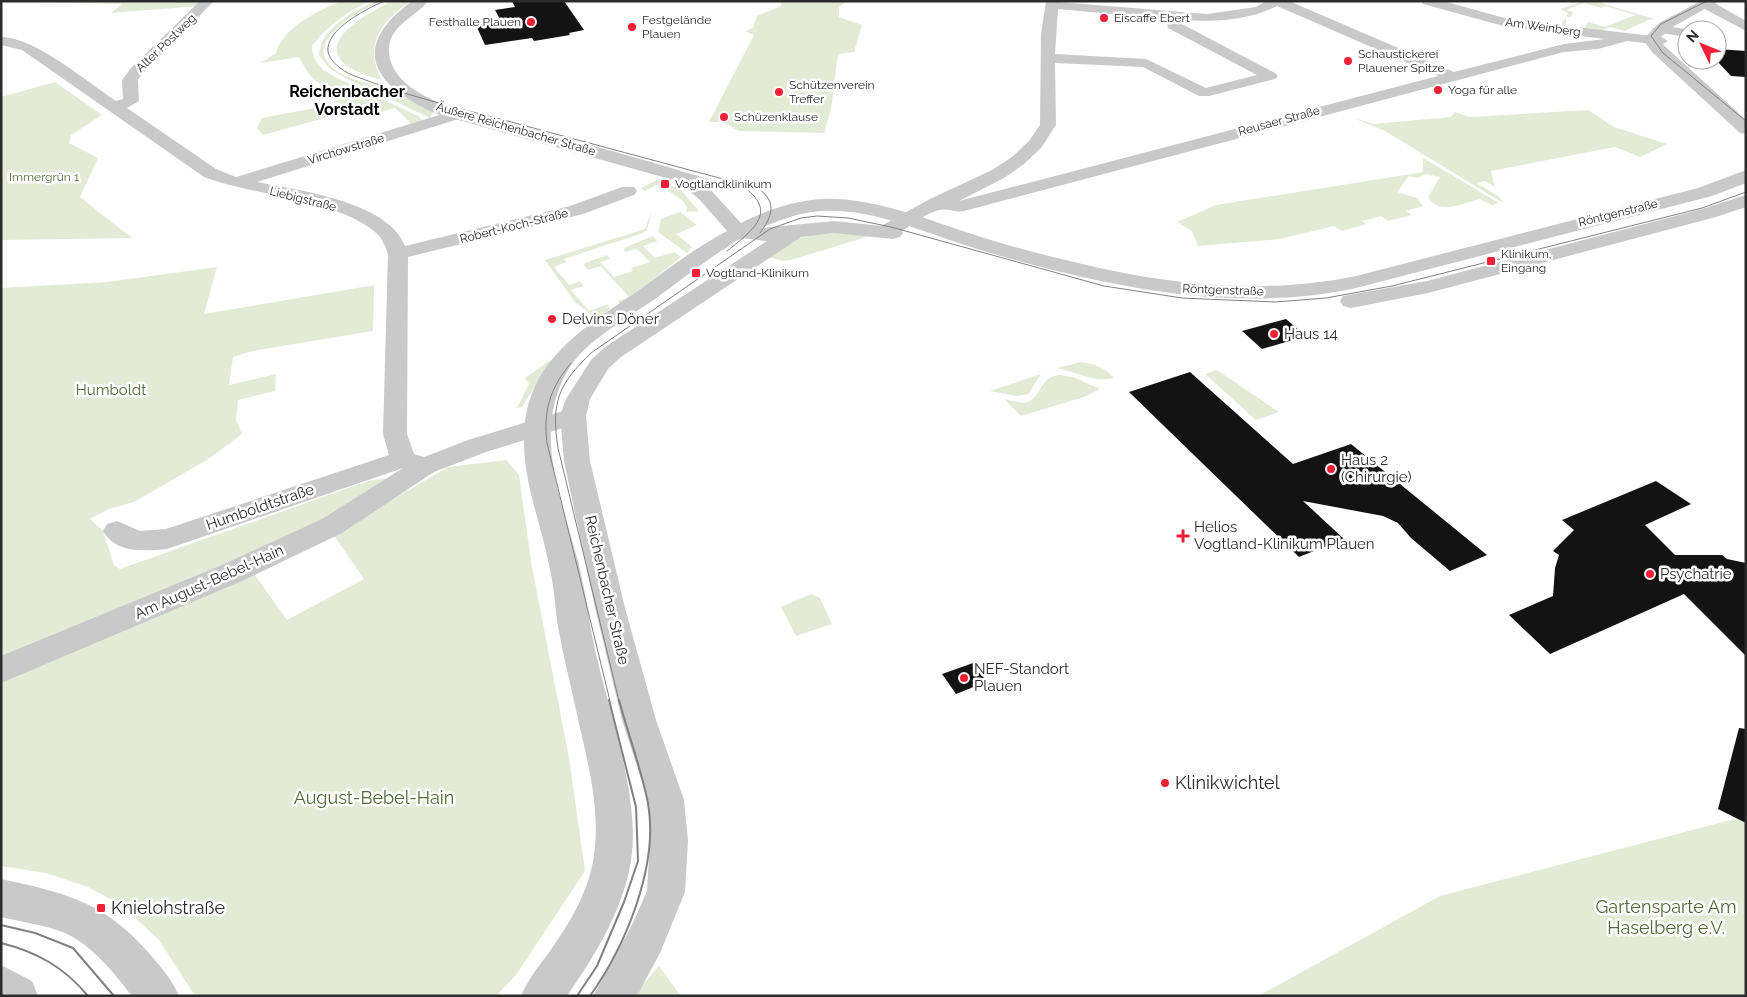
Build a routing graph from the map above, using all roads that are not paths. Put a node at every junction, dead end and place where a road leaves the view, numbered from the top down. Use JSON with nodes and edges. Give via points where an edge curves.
{"nodes":[{"id":1,"x":208,"y":1,"type":"edge"},
{"id":2,"x":421,"y":1,"type":"edge"},
{"id":3,"x":1238,"y":1,"type":"edge"},
{"id":4,"x":1276,"y":1,"type":"edge"},
{"id":5,"x":1428,"y":1,"type":"edge"},
{"id":6,"x":1709,"y":2,"type":"edge"},
{"id":7,"x":1052,"y":3,"type":"edge"},
{"id":8,"x":1090,"y":5,"type":"edge"},
{"id":9,"x":1259,"y":10,"type":"junction"},
{"id":10,"x":1173,"y":16,"type":"junction"},
{"id":11,"x":1746,"y":27,"type":"edge"},
{"id":12,"x":1727,"y":33,"type":"edge"},
{"id":13,"x":1746,"y":33,"type":"edge"},
{"id":14,"x":1677,"y":34,"type":"edge"},
{"id":15,"x":1656,"y":37,"type":"junction"},
{"id":16,"x":1623,"y":38,"type":"junction"},
{"id":17,"x":1,"y":41,"type":"edge"},
{"id":18,"x":1049,"y":58,"type":"junction"},
{"id":19,"x":1455,"y":78,"type":"junction"},
{"id":20,"x":116,"y":107,"type":"junction"},
{"id":21,"x":459,"y":114,"type":"junction"},
{"id":22,"x":1746,"y":115,"type":"edge"},
{"id":23,"x":1746,"y":129,"type":"edge"},
{"id":24,"x":1746,"y":175,"type":"edge"},
{"id":25,"x":234,"y":182,"type":"junction"},
{"id":26,"x":628,"y":190,"type":"dead end"},
{"id":27,"x":1746,"y":201,"type":"edge"},
{"id":28,"x":936,"y":203,"type":"junction"},
{"id":29,"x":792,"y":209,"type":"junction"},
{"id":30,"x":731,"y":211,"type":"junction"},
{"id":31,"x":904,"y":220,"type":"junction"},
{"id":32,"x":750,"y":231,"type":"junction"},
{"id":33,"x":886,"y":231,"type":"junction"},
{"id":34,"x":800,"y":232,"type":"junction"},
{"id":35,"x":706,"y":252,"type":"junction"},
{"id":36,"x":398,"y":254,"type":"junction"},
{"id":37,"x":756,"y":257,"type":"junction"},
{"id":38,"x":573,"y":416,"type":"junction"},
{"id":39,"x":538,"y":428,"type":"junction"},
{"id":40,"x":412,"y":468,"type":"junction"},
{"id":41,"x":117,"y":531,"type":"dead end"},
{"id":42,"x":1,"y":670,"type":"edge"},
{"id":43,"x":1,"y":898,"type":"edge"},
{"id":44,"x":1,"y":985,"type":"edge"},
{"id":45,"x":17,"y":996,"type":"edge"},
{"id":46,"x":158,"y":996,"type":"edge"},
{"id":47,"x":542,"y":996,"type":"edge"},
{"id":48,"x":614,"y":996,"type":"edge"}],
"edges":[{"from":1,"to":20,"type":"street","name":"Alter Postweg","via":[[136,71],[130,80],[131,101]]},
{"from":2,"to":21,"type":"street","name":"Äußere Reichenbacher Straße","via":[[404,13],[384,37],[380,52],[382,63],[389,76],[406,91],[429,105]]},
{"from":3,"to":9,"type":"street"},
{"from":4,"to":9,"type":"street"},
{"from":4,"to":19,"type":"street"},
{"from":5,"to":16,"type":"street","name":"Am Weinberg","via":[[1507,23]]},
{"from":6,"to":11,"type":"street"},
{"from":6,"to":15,"type":"street"},
{"from":7,"to":8,"type":"street"},
{"from":7,"to":18,"type":"street"},
{"from":8,"to":10,"type":"street"},
{"from":9,"to":10,"type":"street","via":[[1207,18]]},
{"from":10,"to":18,"type":"street","via":[[1173,26],[1270,76],[1204,93],[1146,63]]},
{"from":12,"to":13,"type":"street"},
{"from":14,"to":15,"type":"street","name":"Am Weinberg"},
{"from":15,"to":16,"type":"street","name":"Am Weinberg"},
{"from":15,"to":22,"type":"street"},
{"from":15,"to":23,"type":"street","via":[[1658,50]]},
{"from":16,"to":19,"type":"street","name":"Reusaer Straße","via":[[1598,45],[1564,48]]},
{"from":17,"to":20,"type":"street","name":"Liebigstraße","via":[[27,47]]},
{"from":18,"to":28,"type":"street","via":[[1048,125],[1043,136],[1020,160],[983,182]]},
{"from":19,"to":28,"type":"street","name":"Reusaer Straße","via":[[1312,112],[957,207]]},
{"from":20,"to":25,"type":"street","name":"Liebigstraße","via":[[210,172]]},
{"from":21,"to":25,"type":"street","name":"Virchowstraße"},
{"from":21,"to":30,"type":"street","name":"Äußere Reichenbacher Straße","via":[[683,177],[711,187]]},
{"from":24,"to":31,"type":"street","name":"Röntgenstraße","via":[[1705,192],[1383,276],[1292,291],[1196,290],[1125,280],[1005,251]]},
{"from":25,"to":36,"type":"street","name":"Liebigstraße","via":[[308,198],[366,218],[393,240]]},
{"from":26,"to":36,"type":"street","name":"Robert-Koch-Straße","via":[[576,210]]},
{"from":27,"to":33,"type":"street","name":"Röntgenstraße","via":[[1428,287],[1332,304],[1278,308],[1208,306],[1103,292]]},
{"from":28,"to":31,"type":"street"},
{"from":29,"to":30,"type":"street"},
{"from":29,"to":31,"type":"street","name":"Röntgenstraße","via":[[840,206]]},
{"from":29,"to":32,"type":"street","name":"Röntgenstraße"},
{"from":30,"to":32,"type":"street","name":"Äußere Reichenbacher Straße"},
{"from":30,"to":35,"type":"street"},
{"from":31,"to":33,"type":"street"},
{"from":32,"to":34,"type":"street","name":"Röntgenstraße"},
{"from":32,"to":35,"type":"street","name":"Röntgenstraße"},
{"from":32,"to":37,"type":"street"},
{"from":33,"to":34,"type":"street","name":"Röntgenstraße","via":[[834,227]]},
{"from":34,"to":37,"type":"street","name":"Röntgenstraße"},
{"from":35,"to":39,"type":"street","via":[[566,356],[553,373]]},
{"from":36,"to":40,"type":"street","name":"Liebigstraße","via":[[395,434]]},
{"from":37,"to":38,"type":"street","name":"Reichenbacher Straße","via":[[613,352],[599,365],[586,385]]},
{"from":38,"to":39,"type":"street"},
{"from":38,"to":48,"type":"street","name":"Reichenbacher Straße","via":[[577,461],[610,608],[639,720],[666,800],[670,840],[666,892],[646,939]]},
{"from":39,"to":40,"type":"street"},
{"from":39,"to":47,"type":"street","via":[[536,446],[610,789],[614,838],[610,870],[600,906],[574,952]]},
{"from":40,"to":41,"type":"street","name":"Humboldtstraße","via":[[167,539],[136,541]]},
{"from":40,"to":42,"type":"street","name":"Am August-Bebel-Hain","via":[[332,526],[274,554]]},
{"from":43,"to":46,"type":"street","via":[[51,910],[88,925],[127,957]]},
{"from":44,"to":45,"type":"street"}]}
